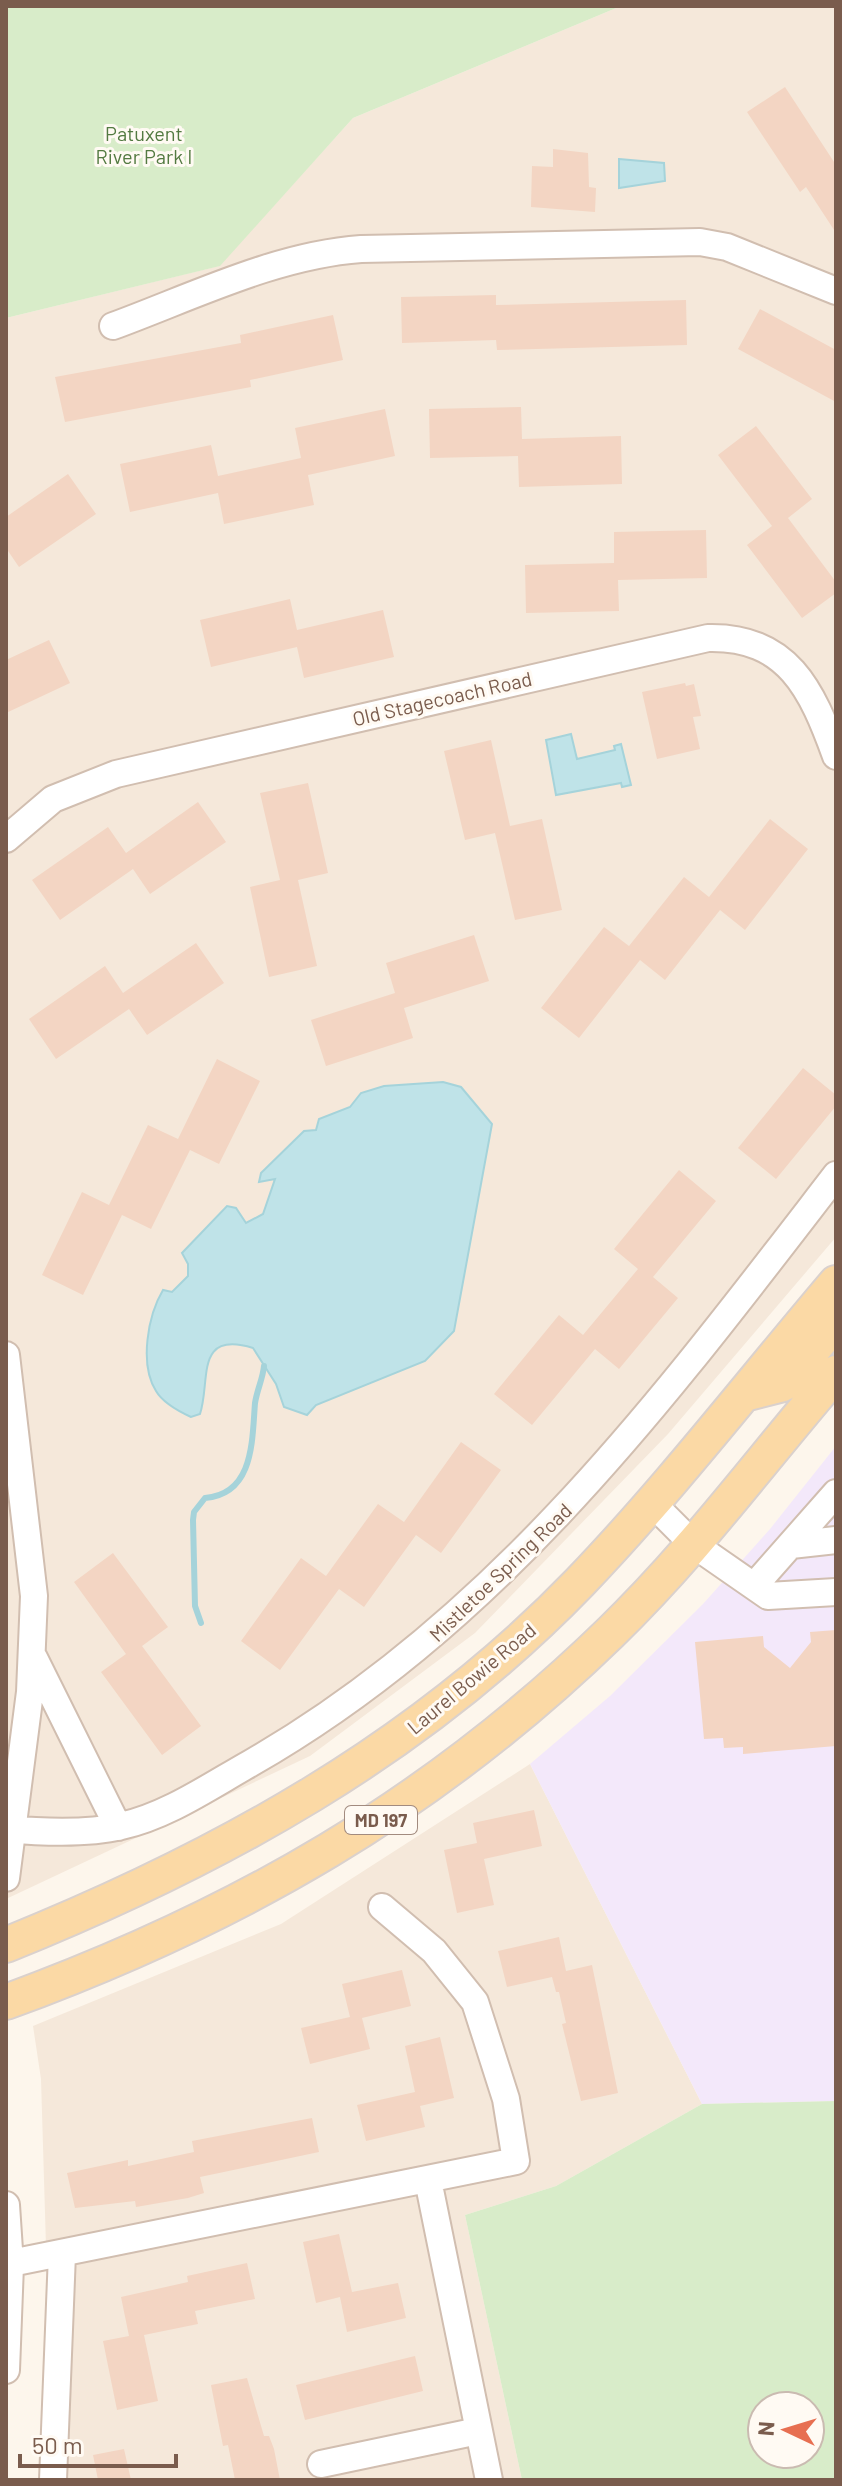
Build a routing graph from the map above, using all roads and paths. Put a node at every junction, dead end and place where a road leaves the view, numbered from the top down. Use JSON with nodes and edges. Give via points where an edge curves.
{"nodes":[{"id":1,"x":836,"y":291,"type":"edge"},
{"id":2,"x":113,"y":326,"type":"dead end"},
{"id":3,"x":836,"y":756,"type":"edge"},
{"id":4,"x":6,"y":839,"type":"edge"},
{"id":5,"x":836,"y":1175,"type":"edge"},
{"id":6,"x":836,"y":1283,"type":"edge"},
{"id":7,"x":836,"y":1322,"type":"edge"},
{"id":8,"x":6,"y":1355,"type":"edge"},
{"id":9,"x":836,"y":1373,"type":"edge"},
{"id":10,"x":744,"y":1394,"type":"junction"},
{"id":11,"x":836,"y":1493,"type":"edge"},
{"id":12,"x":652,"y":1503,"type":"junction"},
{"id":13,"x":836,"y":1540,"type":"edge"},
{"id":14,"x":693,"y":1544,"type":"junction"},
{"id":15,"x":791,"y":1545,"type":"junction"},
{"id":16,"x":754,"y":1586,"type":"junction"},
{"id":17,"x":836,"y":1592,"type":"edge"},
{"id":18,"x":32,"y":1654,"type":"junction"},
{"id":19,"x":118,"y":1827,"type":"junction"},
{"id":20,"x":9,"y":1829,"type":"edge"},
{"id":21,"x":6,"y":1878,"type":"edge"},
{"id":22,"x":382,"y":1907,"type":"dead end"},
{"id":23,"x":6,"y":1945,"type":"edge"},
{"id":24,"x":6,"y":2002,"type":"edge"},
{"id":25,"x":428,"y":2180,"type":"junction"},
{"id":26,"x":6,"y":2205,"type":"edge"},
{"id":27,"x":62,"y":2254,"type":"junction"},
{"id":28,"x":8,"y":2265,"type":"edge"},
{"id":29,"x":6,"y":2370,"type":"edge"},
{"id":30,"x":478,"y":2431,"type":"junction"},
{"id":31,"x":321,"y":2464,"type":"dead end"},
{"id":32,"x":53,"y":2480,"type":"edge"},
{"id":33,"x":489,"y":2480,"type":"edge"}],
"edges":[{"from":1,"to":2,"type":"street","via":[[727,247],[700,242],[361,249],[287,263]]},
{"from":3,"to":4,"type":"street","name":"Old Stagecoach Road","via":[[810,693],[787,664],[752,643],[708,638],[116,774],[53,799]]},
{"from":5,"to":19,"type":"street","name":"Mistletoe Spring Road","via":[[572,1503],[468,1607],[306,1730],[197,1793]]},
{"from":6,"to":10,"type":"main road","name":"Laurel Bowie Road","number":"MD 197"},
{"from":7,"to":10,"type":"main road","via":[[783,1384]]},
{"from":8,"to":18,"type":"street","via":[[34,1596]]},
{"from":9,"to":14,"type":"main road","number":"MD 197"},
{"from":10,"to":12,"type":"main road","name":"Laurel Bowie Road","number":"MD 197"},
{"from":11,"to":15,"type":"street"},
{"from":12,"to":14,"type":"street"},
{"from":12,"to":23,"type":"main road","name":"Laurel Bowie Road","number":"MD 197","via":[[521,1639],[335,1783],[160,1878]]},
{"from":13,"to":15,"type":"street"},
{"from":14,"to":16,"type":"street"},
{"from":14,"to":24,"type":"main road","number":"MD 197","via":[[610,1633],[491,1740],[402,1806],[321,1858],[184,1929]]},
{"from":15,"to":16,"type":"street"},
{"from":16,"to":17,"type":"street","via":[[768,1596]]},
{"from":18,"to":19,"type":"street"},
{"from":18,"to":20,"type":"street"},
{"from":19,"to":20,"type":"street","name":"Mistletoe Spring Road"},
{"from":20,"to":21,"type":"street"},
{"from":22,"to":25,"type":"street","via":[[434,1951],[475,2002],[506,2099],[516,2161]]},
{"from":25,"to":27,"type":"street"},
{"from":25,"to":30,"type":"street"},
{"from":26,"to":28,"type":"street"},
{"from":27,"to":28,"type":"street"},
{"from":27,"to":32,"type":"street"},
{"from":28,"to":29,"type":"street"},
{"from":30,"to":31,"type":"street"},
{"from":30,"to":33,"type":"street"}]}
